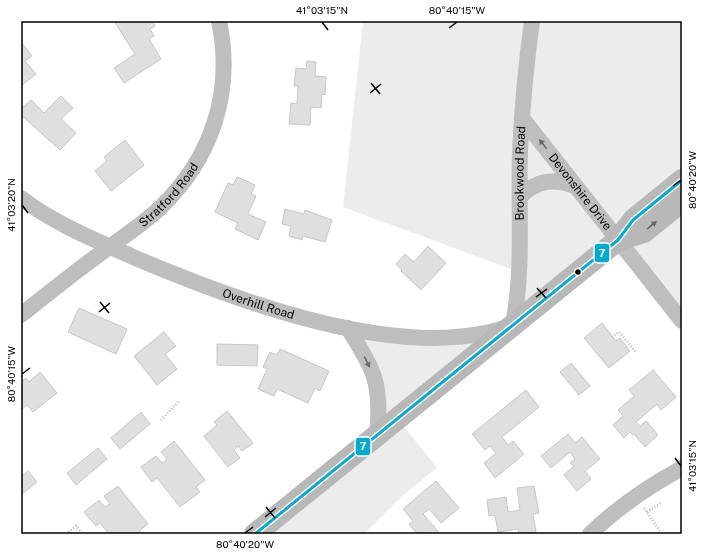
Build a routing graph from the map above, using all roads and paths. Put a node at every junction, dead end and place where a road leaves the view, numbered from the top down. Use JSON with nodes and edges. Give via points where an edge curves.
{"nodes":[{"id":1,"x":219,"y":21,"type":"edge"},
{"id":2,"x":532,"y":21,"type":"edge"},
{"id":3,"x":522,"y":118,"type":"junction"},
{"id":4,"x":682,"y":180,"type":"edge"},
{"id":5,"x":576,"y":186,"type":"junction"},
{"id":6,"x":520,"y":197,"type":"junction"},
{"id":7,"x":21,"y":198,"type":"edge"},
{"id":8,"x":682,"y":201,"type":"edge"},
{"id":9,"x":618,"y":240,"type":"junction"},
{"id":10,"x":110,"y":246,"type":"junction"},
{"id":11,"x":21,"y":315,"type":"edge"},
{"id":12,"x":682,"y":321,"type":"edge"},
{"id":13,"x":513,"y":325,"type":"junction"},
{"id":14,"x":348,"y":328,"type":"junction"},
{"id":15,"x":612,"y":337,"type":"dead end"},
{"id":16,"x":636,"y":352,"type":"dead end"},
{"id":17,"x":179,"y":401,"type":"dead end"},
{"id":18,"x":161,"y":420,"type":"dead end"},
{"id":19,"x":377,"y":436,"type":"junction"},
{"id":20,"x":682,"y":468,"type":"edge"},
{"id":21,"x":636,"y":496,"type":"junction"},
{"id":22,"x":662,"y":502,"type":"dead end"},
{"id":23,"x":647,"y":512,"type":"junction"},
{"id":24,"x":66,"y":534,"type":"edge"},
{"id":25,"x":83,"y":534,"type":"edge"},
{"id":26,"x":255,"y":534,"type":"edge"},
{"id":27,"x":590,"y":534,"type":"edge"},
{"id":28,"x":662,"y":534,"type":"edge"}],
"edges":[{"from":1,"to":10,"type":"street","name":"Stratford Road","via":[[224,58],[222,94],[216,120],[203,152],[185,181],[161,207]]},
{"from":2,"to":3,"type":"street","name":"Brookwood Road"},
{"from":5,"to":3,"type":"street","name":"Devonshire Drive","one_way":true},
{"from":3,"to":6,"type":"street","name":"Brookwood Road"},
{"from":4,"to":9,"type":"street","via":[[633,220]]},
{"from":5,"to":6,"type":"street","via":[[551,181],[528,188]]},
{"from":5,"to":9,"type":"street","name":"Devonshire Drive"},
{"from":6,"to":13,"type":"street","name":"Brookwood Road","via":[[518,301]]},
{"from":7,"to":10,"type":"street","name":"Overhill Road","via":[[50,217]]},
{"from":9,"to":8,"type":"street","one_way":true,"via":[[644,232]]},
{"from":9,"to":12,"type":"street","name":"Devonshire Drive"},
{"from":9,"to":13,"type":"street"},
{"from":10,"to":11,"type":"street","name":"Stratford Road"},
{"from":10,"to":14,"type":"street","name":"Overhill Road","via":[[224,293]]},
{"from":13,"to":14,"type":"street","name":"Overhill Road","via":[[479,335],[439,338],[394,336]]},
{"from":13,"to":19,"type":"street"},
{"from":14,"to":19,"type":"street","one_way":true,"via":[[375,378],[379,414]]},
{"from":15,"to":16,"type":"path","via":[[619,332]]},
{"from":17,"to":18,"type":"path"},
{"from":19,"to":26,"type":"street"},
{"from":20,"to":21,"type":"street"},
{"from":21,"to":23,"type":"path"},
{"from":21,"to":27,"type":"street"},
{"from":22,"to":23,"type":"path"},
{"from":23,"to":28,"type":"path"},
{"from":24,"to":25,"type":"path","via":[[76,526]]}]}
